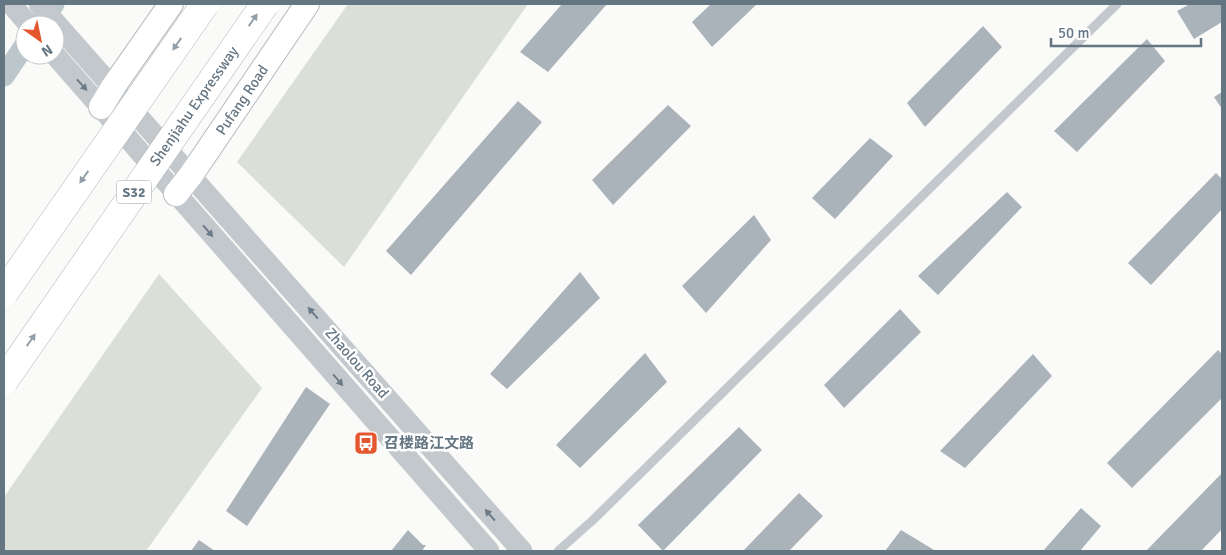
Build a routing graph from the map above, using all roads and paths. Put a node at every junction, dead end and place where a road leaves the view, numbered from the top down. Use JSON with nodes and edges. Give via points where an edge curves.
{"nodes":[{"id":1,"x":11,"y":4,"type":"edge"},
{"id":2,"x":40,"y":4,"type":"edge"},
{"id":3,"x":171,"y":4,"type":"edge"},
{"id":4,"x":204,"y":4,"type":"edge"},
{"id":5,"x":265,"y":4,"type":"edge"},
{"id":6,"x":307,"y":4,"type":"edge"},
{"id":7,"x":1117,"y":4,"type":"edge"},
{"id":8,"x":20,"y":15,"type":"edge"},
{"id":9,"x":65,"y":64,"type":"edge"},
{"id":10,"x":107,"y":97,"type":"junction"},
{"id":11,"x":191,"y":175,"type":"junction"},
{"id":12,"x":176,"y":194,"type":"junction"},
{"id":13,"x":4,"y":293,"type":"edge"},
{"id":14,"x":4,"y":381,"type":"edge"},
{"id":15,"x":489,"y":551,"type":"edge"},
{"id":16,"x":522,"y":551,"type":"edge"},
{"id":17,"x":558,"y":551,"type":"edge"}],
"edges":[{"from":1,"to":8,"type":"street"},
{"from":2,"to":10,"type":"street","via":[[74,44]]},
{"from":3,"to":10,"type":"main road"},
{"from":4,"to":13,"type":"highway","one_way":true,"bridge":true},
{"from":14,"to":5,"type":"highway","name":"Shenjiahu Expressway","number":"S32","one_way":true,"bridge":true},
{"from":6,"to":11,"type":"main road","name":"Pufang Road"},
{"from":7,"to":17,"type":"lane"},
{"from":9,"to":10,"type":"street","one_way":true},
{"from":10,"to":11,"type":"street","name":"Zhaolou Road"},
{"from":10,"to":12,"type":"street","name":"Zhaolou Road"},
{"from":11,"to":12,"type":"main road","name":"Pufang Road"},
{"from":16,"to":11,"type":"street","name":"Zhaolou Road","one_way":true},
{"from":12,"to":15,"type":"street","name":"Zhaolou Road","one_way":true}]}
